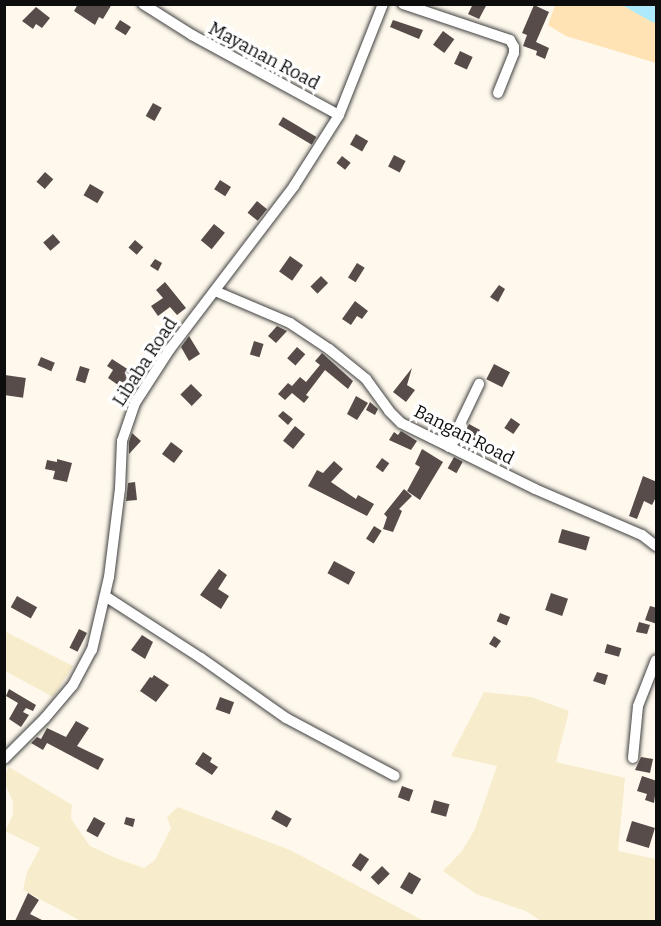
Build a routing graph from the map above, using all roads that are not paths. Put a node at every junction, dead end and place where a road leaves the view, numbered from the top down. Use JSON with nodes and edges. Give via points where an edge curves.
{"nodes":[{"id":1,"x":143,"y":4,"type":"edge"},
{"id":2,"x":383,"y":4,"type":"edge"},
{"id":3,"x":403,"y":4,"type":"edge"},
{"id":4,"x":498,"y":93,"type":"dead end"},
{"id":5,"x":339,"y":115,"type":"junction"},
{"id":6,"x":215,"y":291,"type":"junction"},
{"id":7,"x":479,"y":384,"type":"dead end"},
{"id":8,"x":449,"y":447,"type":"junction"},
{"id":9,"x":657,"y":546,"type":"edge"},
{"id":10,"x":105,"y":596,"type":"junction"},
{"id":11,"x":657,"y":660,"type":"edge"},
{"id":12,"x":633,"y":758,"type":"dead end"},
{"id":13,"x":4,"y":759,"type":"edge"},
{"id":14,"x":395,"y":776,"type":"dead end"}],
"edges":[{"from":1,"to":5,"type":"street","name":"Mayanan Road"},
{"from":2,"to":5,"type":"street","name":"Libaba Road"},
{"from":3,"to":4,"type":"street","via":[[513,43]]},
{"from":5,"to":6,"type":"street","name":"Libaba Road","via":[[294,186]]},
{"from":6,"to":8,"type":"street","name":"Bangan Road","via":[[290,323],[366,379],[401,423]]},
{"from":6,"to":10,"type":"street","name":"Libaba Road","via":[[170,349],[126,422]]},
{"from":7,"to":8,"type":"street"},
{"from":8,"to":9,"type":"street","name":"Bangan Road","via":[[642,535]]},
{"from":10,"to":13,"type":"street","name":"Libaba Road","via":[[92,650],[72,685]]},
{"from":10,"to":14,"type":"street","via":[[286,718]]},
{"from":11,"to":12,"type":"street","via":[[638,706]]}]}
